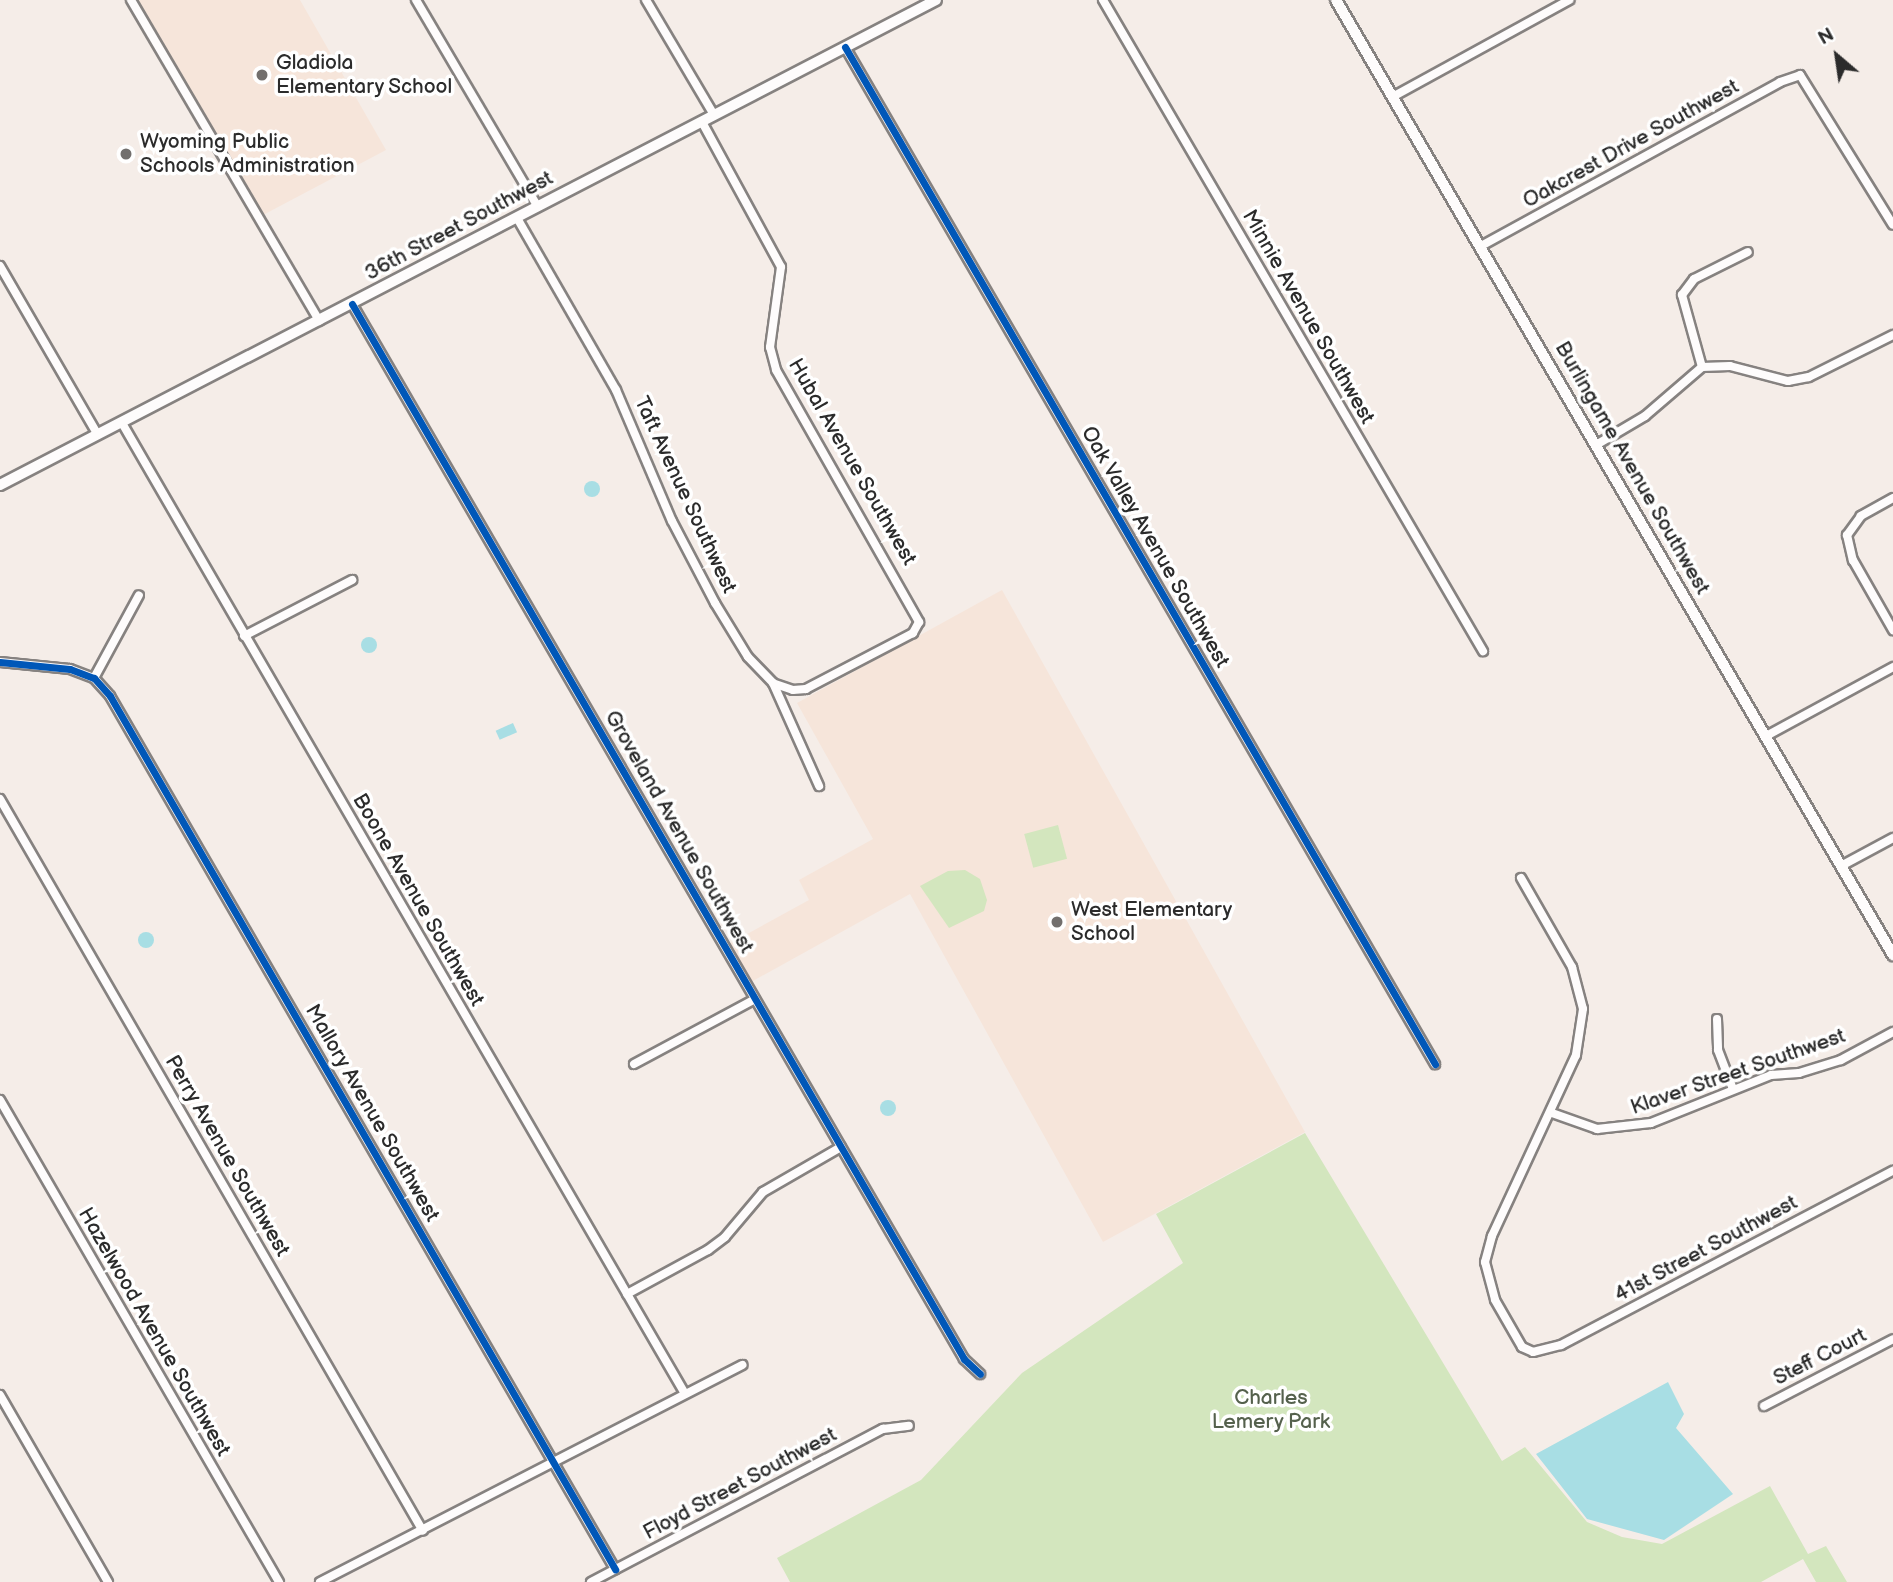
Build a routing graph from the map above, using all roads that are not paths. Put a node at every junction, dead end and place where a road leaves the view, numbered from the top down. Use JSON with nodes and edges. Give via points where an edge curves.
{"nodes":[{"id":1,"x":131,"y":0,"type":"edge"},
{"id":2,"x":416,"y":0,"type":"edge"},
{"id":3,"x":646,"y":0,"type":"edge"},
{"id":4,"x":936,"y":0,"type":"edge"},
{"id":5,"x":1103,"y":0,"type":"edge"},
{"id":6,"x":1336,"y":0,"type":"edge"},
{"id":7,"x":1569,"y":0,"type":"edge"},
{"id":8,"x":845,"y":47,"type":"junction"},
{"id":9,"x":1394,"y":96,"type":"junction"},
{"id":10,"x":714,"y":115,"type":"junction"},
{"id":11,"x":702,"y":122,"type":"junction"},
{"id":12,"x":538,"y":207,"type":"junction"},
{"id":13,"x":517,"y":218,"type":"junction"},
{"id":14,"x":1893,"y":225,"type":"edge"},
{"id":15,"x":1481,"y":246,"type":"junction"},
{"id":16,"x":1748,"y":252,"type":"dead end"},
{"id":17,"x":0,"y":266,"type":"edge"},
{"id":18,"x":352,"y":304,"type":"junction"},
{"id":19,"x":319,"y":321,"type":"junction"},
{"id":20,"x":1893,"y":335,"type":"edge"},
{"id":21,"x":1702,"y":367,"type":"junction"},
{"id":22,"x":122,"y":423,"type":"junction"},
{"id":23,"x":98,"y":435,"type":"junction"},
{"id":24,"x":1596,"y":445,"type":"junction"},
{"id":25,"x":0,"y":485,"type":"edge"},
{"id":26,"x":1893,"y":498,"type":"edge"},
{"id":27,"x":352,"y":580,"type":"dead end"},
{"id":28,"x":139,"y":595,"type":"dead end"},
{"id":29,"x":1893,"y":630,"type":"edge"},
{"id":30,"x":244,"y":636,"type":"junction"},
{"id":31,"x":1483,"y":651,"type":"dead end"},
{"id":32,"x":0,"y":663,"type":"edge"},
{"id":33,"x":1893,"y":667,"type":"edge"},
{"id":34,"x":94,"y":678,"type":"junction"},
{"id":35,"x":773,"y":683,"type":"junction"},
{"id":36,"x":1766,"y":736,"type":"junction"},
{"id":37,"x":819,"y":786,"type":"dead end"},
{"id":38,"x":0,"y":799,"type":"edge"},
{"id":39,"x":1893,"y":838,"type":"edge"},
{"id":40,"x":1841,"y":866,"type":"junction"},
{"id":41,"x":1521,"y":878,"type":"dead end"},
{"id":42,"x":1893,"y":955,"type":"edge"},
{"id":43,"x":755,"y":999,"type":"junction"},
{"id":44,"x":1717,"y":1019,"type":"dead end"},
{"id":45,"x":1893,"y":1032,"type":"edge"},
{"id":46,"x":634,"y":1064,"type":"dead end"},
{"id":47,"x":1435,"y":1064,"type":"dead end"},
{"id":48,"x":1733,"y":1089,"type":"junction"},
{"id":49,"x":0,"y":1100,"type":"edge"},
{"id":50,"x":1552,"y":1113,"type":"junction"},
{"id":51,"x":841,"y":1147,"type":"junction"},
{"id":52,"x":1893,"y":1171,"type":"edge"},
{"id":53,"x":626,"y":1294,"type":"junction"},
{"id":54,"x":1893,"y":1339,"type":"edge"},
{"id":55,"x":743,"y":1365,"type":"dead end"},
{"id":56,"x":980,"y":1374,"type":"dead end"},
{"id":57,"x":685,"y":1394,"type":"junction"},
{"id":58,"x":0,"y":1395,"type":"edge"},
{"id":59,"x":1764,"y":1406,"type":"dead end"},
{"id":60,"x":909,"y":1426,"type":"dead end"},
{"id":61,"x":554,"y":1463,"type":"junction"},
{"id":62,"x":423,"y":1531,"type":"junction"},
{"id":63,"x":615,"y":1569,"type":"junction"},
{"id":64,"x":108,"y":1582,"type":"edge"},
{"id":65,"x":279,"y":1582,"type":"edge"},
{"id":66,"x":320,"y":1582,"type":"edge"},
{"id":67,"x":590,"y":1582,"type":"edge"}],
"edges":[{"from":1,"to":19,"type":"street"},
{"from":2,"to":12,"type":"street"},
{"from":3,"to":10,"type":"street"},
{"from":4,"to":8,"type":"street","name":"36th Street Southwest"},
{"from":5,"to":31,"type":"street","name":"Minnie Avenue Southwest"},
{"from":6,"to":9,"type":"street","name":"Burlingame Avenue Southwest"},
{"from":7,"to":9,"type":"street"},
{"from":8,"to":10,"type":"street","name":"36th Street Southwest"},
{"from":8,"to":47,"type":"street","name":"Oak Valley Avenue Southwest"},
{"from":9,"to":15,"type":"street","name":"Burlingame Avenue Southwest"},
{"from":10,"to":11,"type":"street","name":"36th Street Southwest"},
{"from":11,"to":12,"type":"street","name":"36th Street Southwest"},
{"from":11,"to":35,"type":"street","name":"Hubal Avenue Southwest","via":[[781,267],[770,347],[776,370],[915,610],[918,627],[806,689]]},
{"from":12,"to":13,"type":"street","name":"36th Street Southwest"},
{"from":13,"to":18,"type":"street","name":"36th Street Southwest"},
{"from":13,"to":35,"type":"street","name":"Taft Avenue Southwest","via":[[621,401],[672,521],[709,592],[748,657]]},
{"from":14,"to":15,"type":"street","name":"Oakcrest Drive Southwest","via":[[1800,75]]},
{"from":15,"to":24,"type":"street","name":"Burlingame Avenue Southwest"},
{"from":16,"to":21,"type":"street","via":[[1694,279],[1682,295]]},
{"from":17,"to":23,"type":"street"},
{"from":18,"to":19,"type":"street","name":"36th Street Southwest"},
{"from":18,"to":43,"type":"street","name":"Groveland Avenue Southwest"},
{"from":19,"to":22,"type":"street","name":"36th Street Southwest"},
{"from":20,"to":21,"type":"street","via":[[1809,377],[1788,381],[1730,366]]},
{"from":21,"to":24,"type":"street","via":[[1645,416]]},
{"from":22,"to":23,"type":"street","name":"36th Street Southwest"},
{"from":22,"to":30,"type":"street","name":"Boone Avenue Southwest"},
{"from":23,"to":25,"type":"street","name":"36th Street Southwest"},
{"from":24,"to":36,"type":"street","name":"Burlingame Avenue Southwest"},
{"from":26,"to":29,"type":"street","via":[[1861,516],[1847,535],[1853,560]]},
{"from":27,"to":30,"type":"street"},
{"from":28,"to":34,"type":"street"},
{"from":30,"to":53,"type":"street","name":"Boone Avenue Southwest"},
{"from":32,"to":34,"type":"street","via":[[71,669]]},
{"from":33,"to":36,"type":"street"},
{"from":34,"to":61,"type":"street","name":"Mallory Avenue Southwest","via":[[110,696]]},
{"from":35,"to":37,"type":"street","name":"Taft Avenue Southwest"},
{"from":36,"to":40,"type":"street","name":"Burlingame Avenue Southwest"},
{"from":38,"to":62,"type":"street","name":"Perry Avenue Southwest"},
{"from":39,"to":40,"type":"street"},
{"from":40,"to":42,"type":"street","name":"Burlingame Avenue Southwest"},
{"from":41,"to":50,"type":"street","via":[[1572,967],[1583,1009],[1576,1055]]},
{"from":43,"to":46,"type":"street"},
{"from":43,"to":51,"type":"street","name":"Groveland Avenue Southwest"},
{"from":44,"to":48,"type":"street","via":[[1718,1049]]},
{"from":45,"to":48,"type":"street","name":"Klaver Street Southwest","via":[[1841,1060]]},
{"from":48,"to":50,"type":"street","name":"Klaver Street Southwest","via":[[1622,1130],[1597,1129]]},
{"from":49,"to":65,"type":"street","name":"Hazelwood Avenue Southwest"},
{"from":50,"to":52,"type":"street","name":"41st Street Southwest","via":[[1492,1236],[1485,1262],[1495,1300],[1522,1347],[1533,1352],[1561,1345]]},
{"from":51,"to":53,"type":"street","via":[[763,1192],[708,1250]]},
{"from":51,"to":56,"type":"street","name":"Groveland Avenue Southwest","via":[[964,1359]]},
{"from":53,"to":57,"type":"street","name":"Boone Avenue Southwest"},
{"from":54,"to":59,"type":"street","name":"Steff Court"},
{"from":55,"to":57,"type":"street"},
{"from":57,"to":61,"type":"street"},
{"from":58,"to":64,"type":"street"},
{"from":60,"to":63,"type":"street","name":"Floyd Street Southwest","via":[[883,1429]]},
{"from":61,"to":62,"type":"street"},
{"from":61,"to":63,"type":"street","name":"Mallory Avenue Southwest"},
{"from":62,"to":66,"type":"street"},
{"from":63,"to":67,"type":"street","name":"Floyd Street Southwest"}]}
